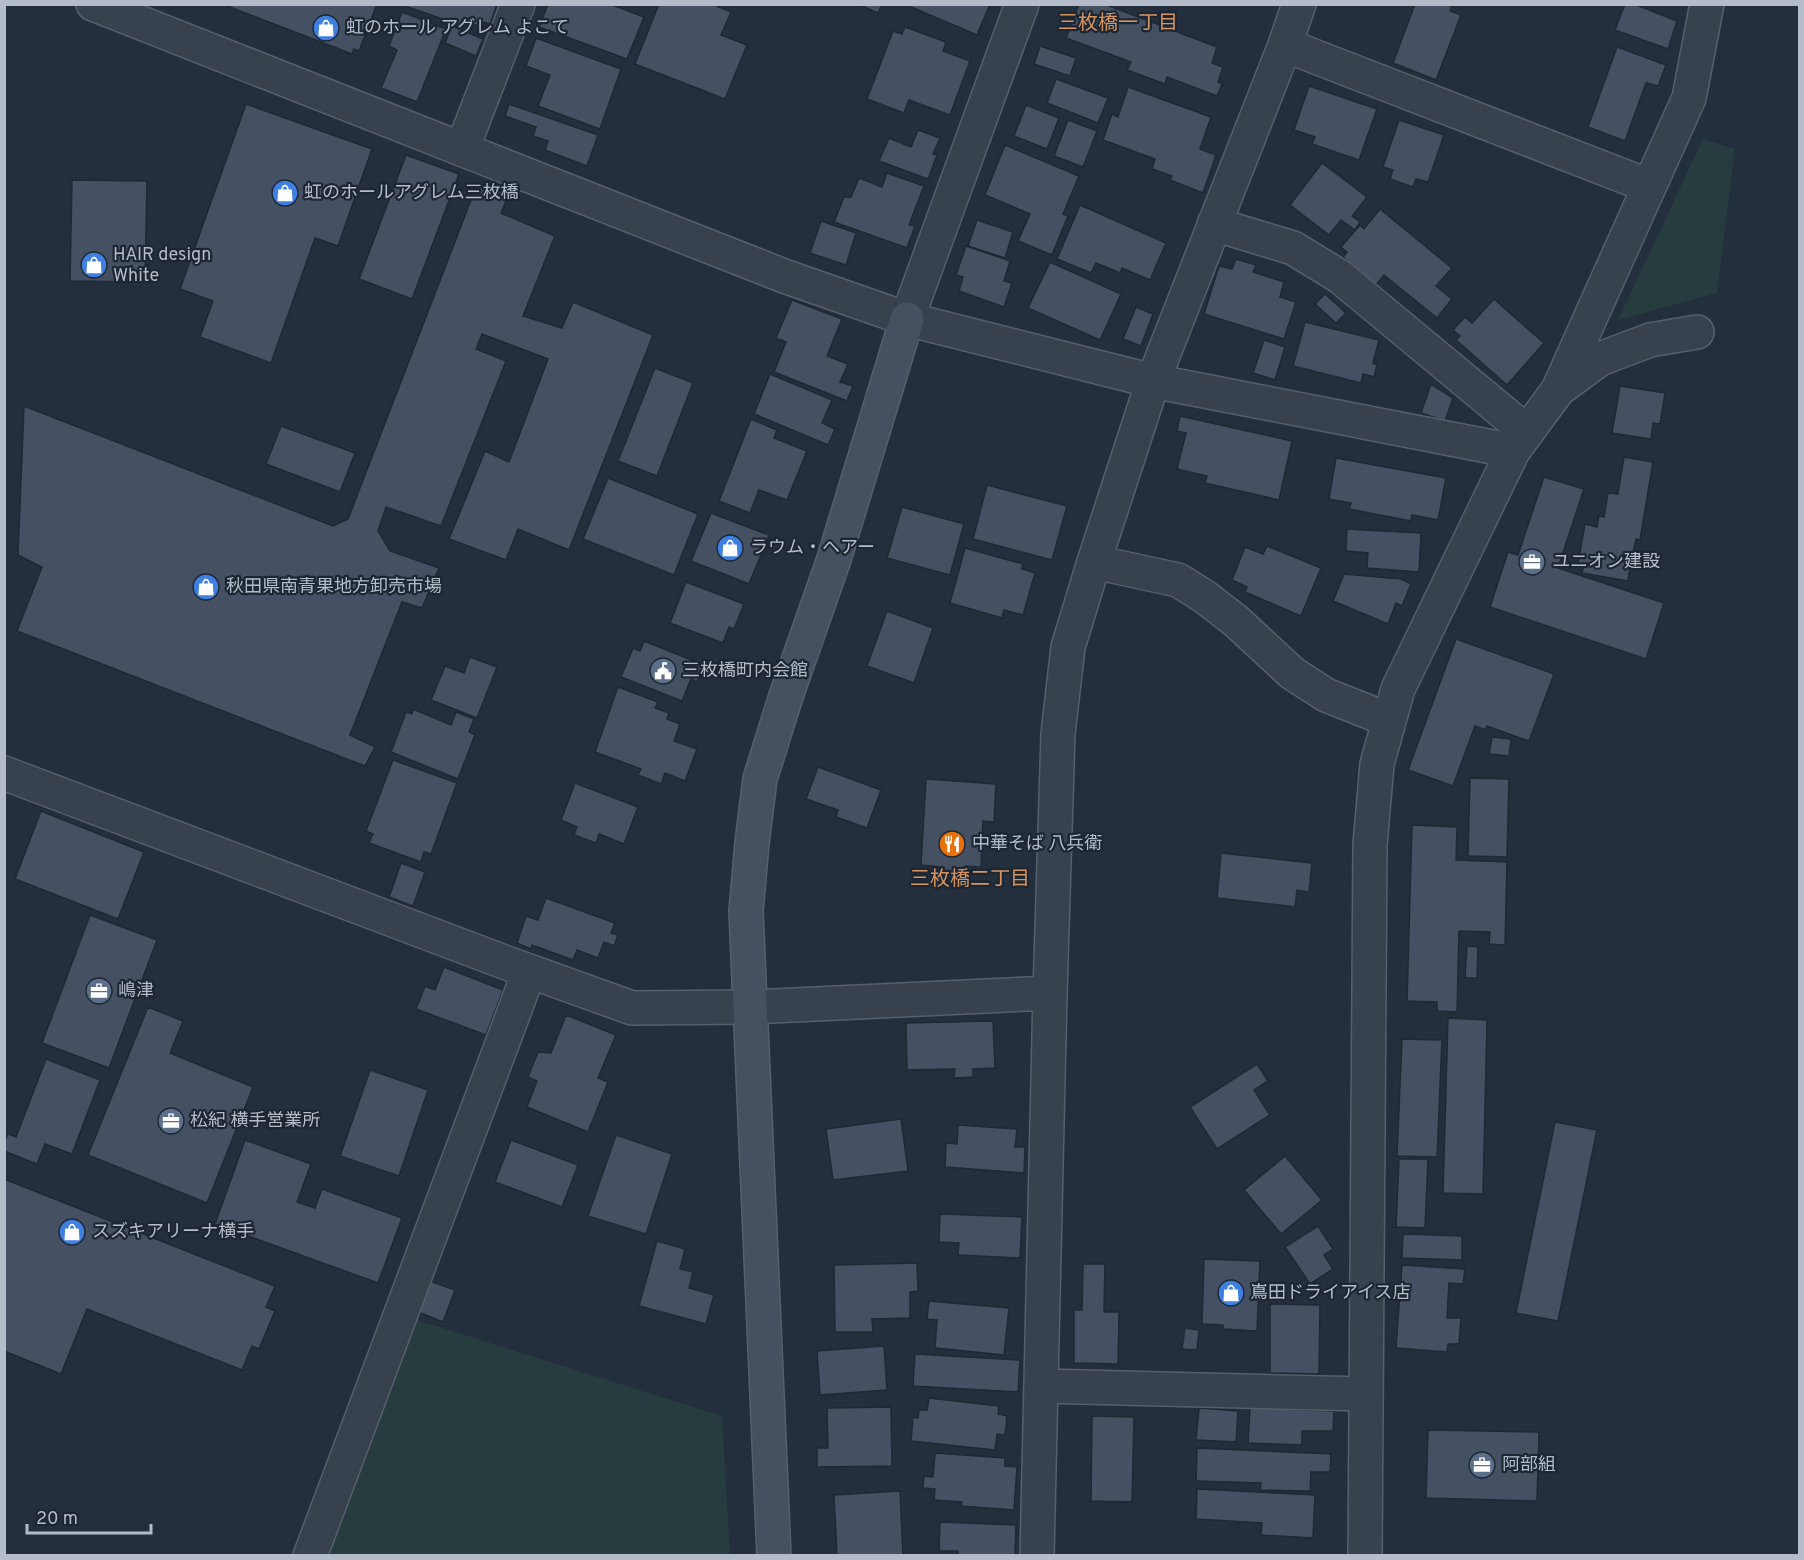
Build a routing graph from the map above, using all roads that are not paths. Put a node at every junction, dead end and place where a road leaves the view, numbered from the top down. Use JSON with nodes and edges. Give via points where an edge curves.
{"nodes":[{"id":1,"x":93,"y":4,"type":"edge"},
{"id":2,"x":518,"y":4,"type":"edge"},
{"id":3,"x":1022,"y":4,"type":"edge"},
{"id":4,"x":1299,"y":4,"type":"edge"},
{"id":5,"x":1707,"y":4,"type":"edge"},
{"id":6,"x":1285,"y":45,"type":"junction"},
{"id":7,"x":462,"y":149,"type":"junction"},
{"id":8,"x":1649,"y":186,"type":"junction"},
{"id":9,"x":1214,"y":224,"type":"junction"},
{"id":10,"x":907,"y":319,"type":"junction"},
{"id":11,"x":1697,"y":332,"type":"dead end"},
{"id":12,"x":1153,"y":381,"type":"junction"},
{"id":13,"x":1558,"y":390,"type":"junction"},
{"id":14,"x":1520,"y":442,"type":"junction"},
{"id":15,"x":1094,"y":562,"type":"junction"},
{"id":16,"x":1389,"y":720,"type":"junction"},
{"id":17,"x":4,"y":773,"type":"edge"},
{"id":18,"x":530,"y":972,"type":"junction"},
{"id":19,"x":1050,"y":993,"type":"junction"},
{"id":20,"x":751,"y":1007,"type":"junction"},
{"id":21,"x":1041,"y":1386,"type":"junction"},
{"id":22,"x":1366,"y":1394,"type":"junction"},
{"id":23,"x":310,"y":1556,"type":"edge"},
{"id":24,"x":774,"y":1556,"type":"edge"},
{"id":25,"x":1037,"y":1556,"type":"edge"},
{"id":26,"x":1365,"y":1556,"type":"edge"}],
"edges":[{"from":1,"to":7,"type":"street"},
{"from":2,"to":7,"type":"street"},
{"from":3,"to":10,"type":"street"},
{"from":4,"to":6,"type":"street"},
{"from":5,"to":8,"type":"street","via":[[1689,98]]},
{"from":6,"to":8,"type":"street"},
{"from":6,"to":9,"type":"street"},
{"from":7,"to":10,"type":"street","via":[[784,276]]},
{"from":8,"to":13,"type":"street"},
{"from":9,"to":12,"type":"street"},
{"from":9,"to":14,"type":"street","via":[[1293,248],[1339,276]]},
{"from":10,"to":12,"type":"street"},
{"from":10,"to":20,"type":"street","via":[[834,559],[760,779],[746,911]]},
{"from":11,"to":13,"type":"street","via":[[1650,340],[1600,359]]},
{"from":12,"to":14,"type":"street"},
{"from":12,"to":15,"type":"street"},
{"from":13,"to":14,"type":"street"},
{"from":14,"to":16,"type":"street","via":[[1403,679]]},
{"from":15,"to":16,"type":"street","via":[[1178,580],[1221,609],[1292,673],[1326,695]]},
{"from":15,"to":19,"type":"street","via":[[1068,647],[1058,734]]},
{"from":16,"to":22,"type":"street","via":[[1377,764],[1370,844]]},
{"from":17,"to":18,"type":"street"},
{"from":18,"to":20,"type":"street","via":[[632,1008]]},
{"from":18,"to":23,"type":"street"},
{"from":19,"to":20,"type":"street"},
{"from":19,"to":21,"type":"street"},
{"from":20,"to":24,"type":"street"},
{"from":21,"to":22,"type":"street"},
{"from":21,"to":25,"type":"street"},
{"from":22,"to":26,"type":"street"}]}
